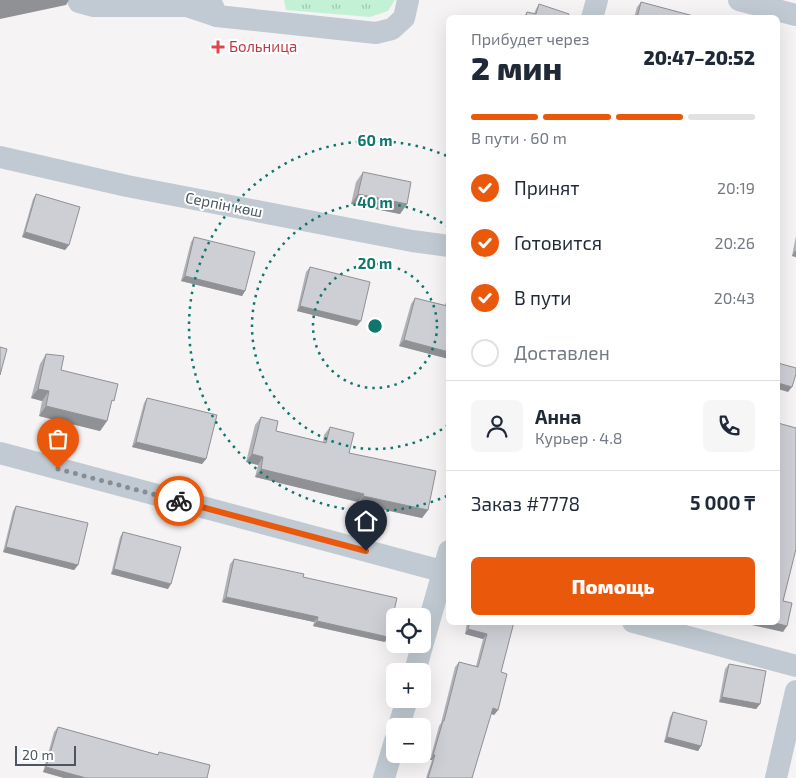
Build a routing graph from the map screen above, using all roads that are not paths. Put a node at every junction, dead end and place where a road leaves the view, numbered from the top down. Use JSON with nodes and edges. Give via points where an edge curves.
{"nodes":[{"id":1,"x":78,"y":0,"type":"edge"},
{"id":2,"x":408,"y":0,"type":"edge"},
{"id":3,"x":597,"y":0,"type":"edge"},
{"id":4,"x":739,"y":0,"type":"edge"},
{"id":5,"x":214,"y":8,"type":"edge"},
{"id":6,"x":593,"y":15,"type":"edge"},
{"id":7,"x":796,"y":15,"type":"edge"},
{"id":8,"x":0,"y":157,"type":"edge"},
{"id":9,"x":446,"y":246,"type":"edge"},
{"id":10,"x":0,"y":453,"type":"edge"},
{"id":11,"x":446,"y":565,"type":"edge"},
{"id":12,"x":446,"y":568,"type":"edge"},
{"id":13,"x":644,"y":625,"type":"edge"},
{"id":14,"x":417,"y":663,"type":"edge"},
{"id":15,"x":796,"y":666,"type":"edge"},
{"id":16,"x":796,"y":690,"type":"edge"},
{"id":17,"x":388,"y":763,"type":"edge"},
{"id":18,"x":384,"y":778,"type":"edge"},
{"id":19,"x":776,"y":778,"type":"edge"}],
"edges":[{"from":1,"to":5,"type":"street","via":[[94,6]]},
{"from":2,"to":5,"type":"street","via":[[404,18],[392,29],[376,33]]},
{"from":3,"to":6,"type":"street"},
{"from":4,"to":7,"type":"street"},
{"from":8,"to":9,"type":"street","name":"Серпін көш","via":[[127,186]]},
{"from":10,"to":11,"type":"street"},
{"from":12,"to":14,"type":"street"},
{"from":13,"to":15,"type":"street"},
{"from":16,"to":19,"type":"street"},
{"from":17,"to":18,"type":"street"}]}
